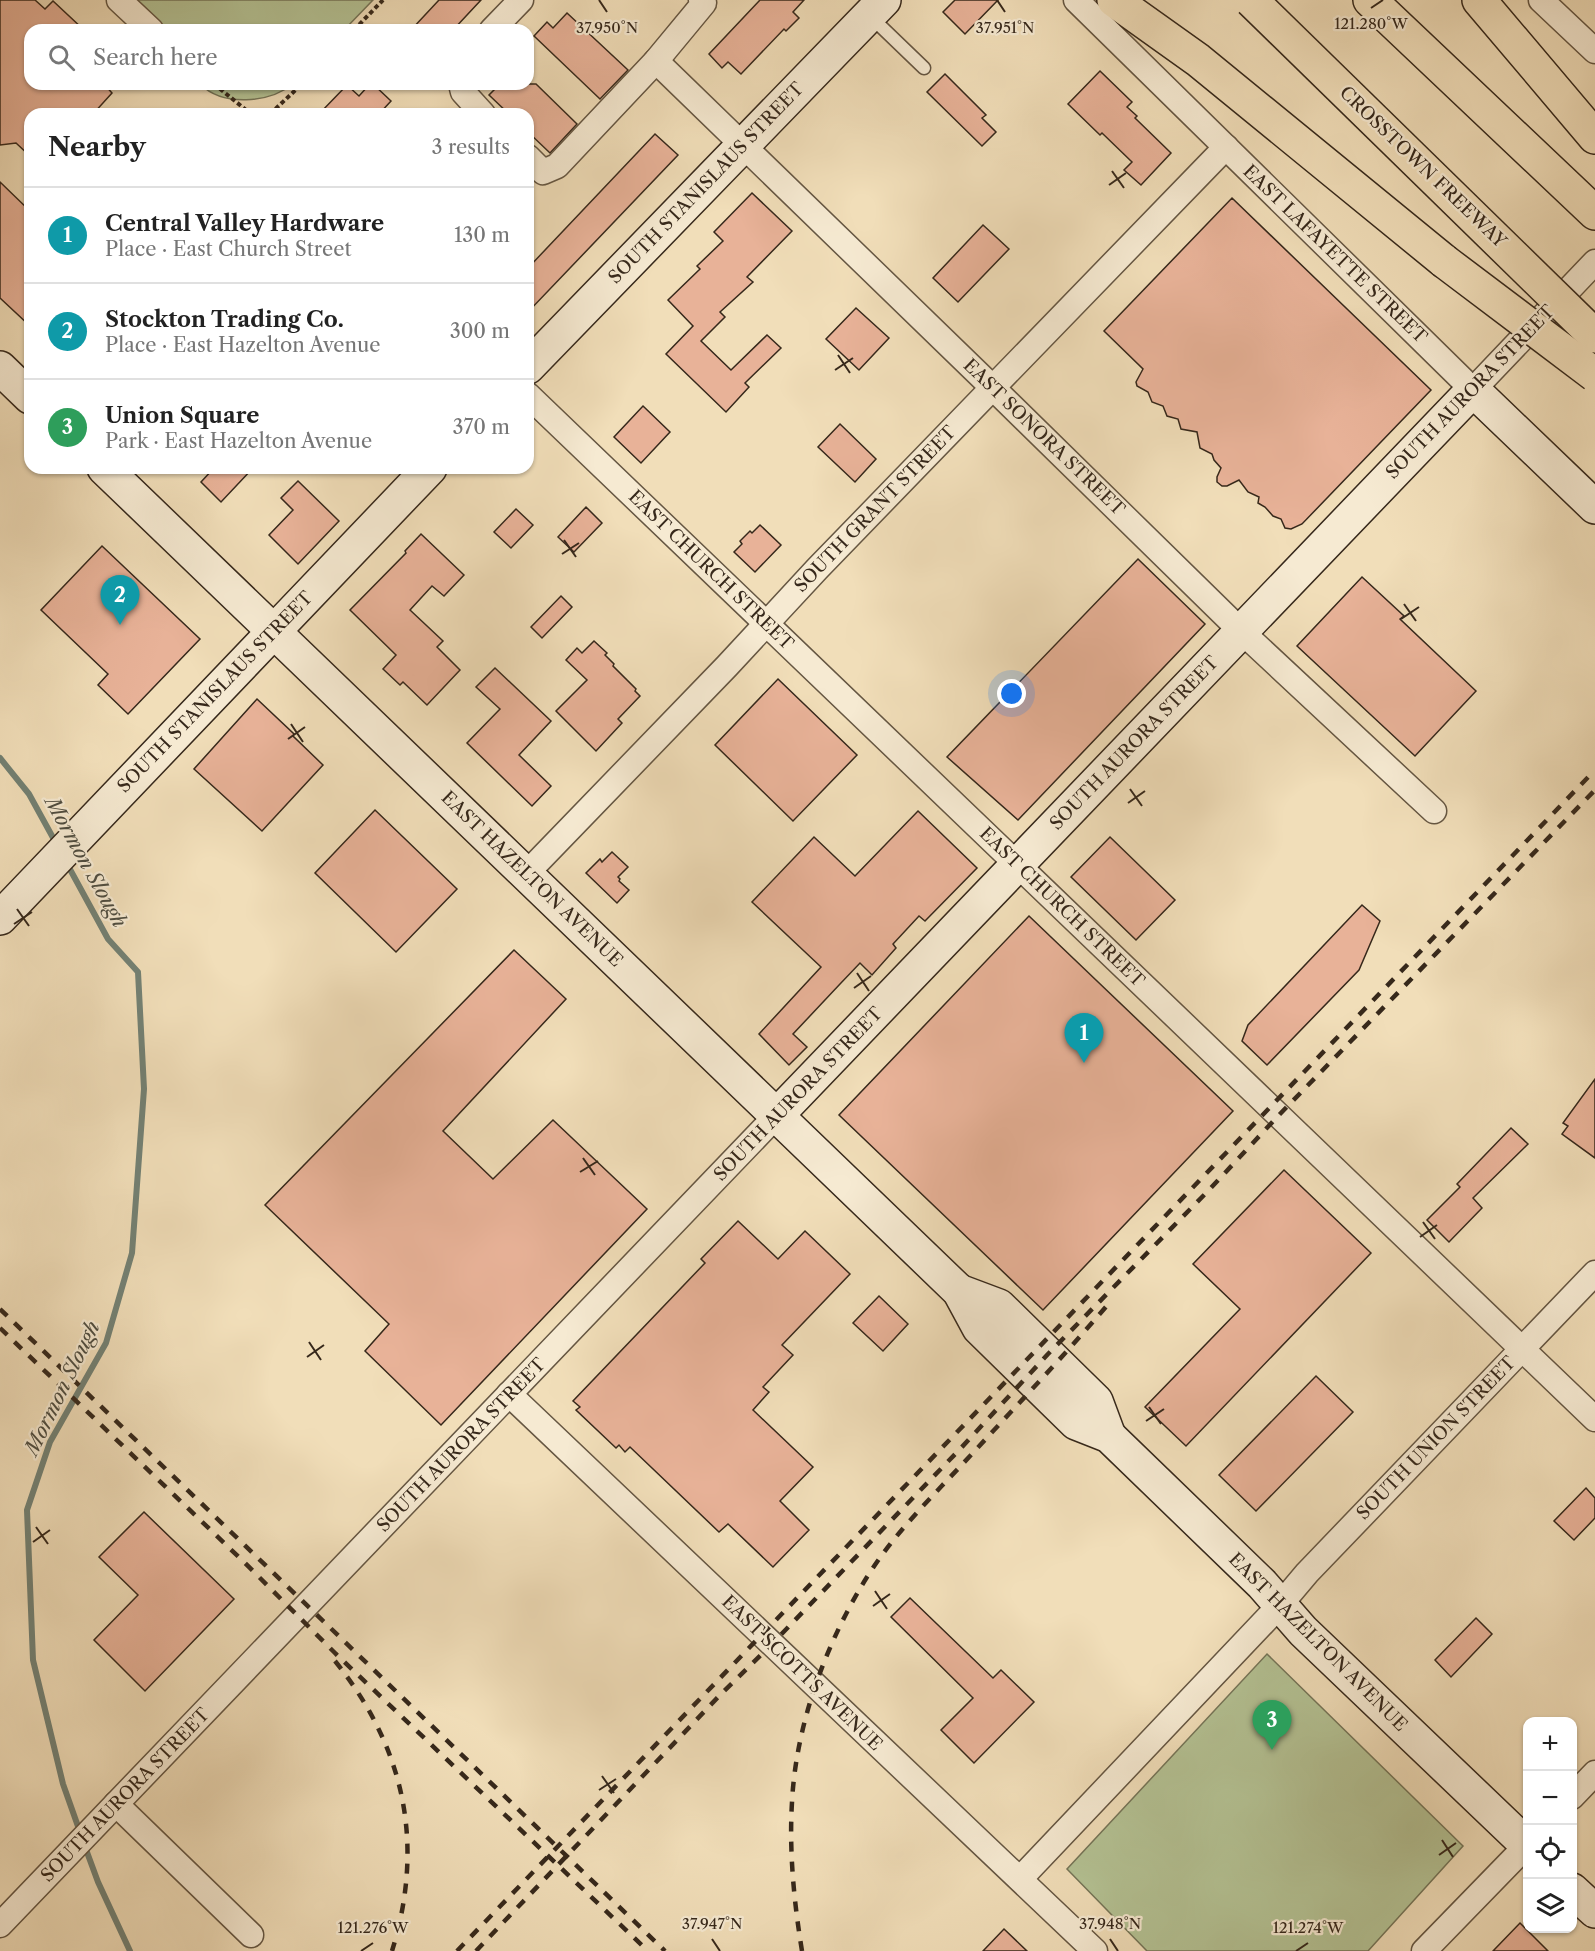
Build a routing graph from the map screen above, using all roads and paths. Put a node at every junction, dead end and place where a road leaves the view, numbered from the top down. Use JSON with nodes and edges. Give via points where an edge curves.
{"nodes":[{"id":1,"x":120,"y":0,"type":"edge"},
{"id":2,"x":384,"y":0,"type":"edge"},
{"id":3,"x":521,"y":0,"type":"edge"},
{"id":4,"x":701,"y":0,"type":"edge"},
{"id":5,"x":1076,"y":0,"type":"edge"},
{"id":6,"x":1114,"y":0,"type":"edge"},
{"id":7,"x":1251,"y":0,"type":"edge"},
{"id":8,"x":1370,"y":0,"type":"edge"},
{"id":9,"x":1479,"y":0,"type":"edge"},
{"id":10,"x":1541,"y":0,"type":"edge"},
{"id":11,"x":877,"y":8,"type":"edge"},
{"id":12,"x":145,"y":24,"type":"edge"},
{"id":13,"x":360,"y":24,"type":"edge"},
{"id":14,"x":498,"y":24,"type":"edge"},
{"id":15,"x":1595,"y":51,"type":"edge"},
{"id":16,"x":656,"y":60,"type":"junction"},
{"id":17,"x":924,"y":68,"type":"dead end"},
{"id":18,"x":221,"y":90,"type":"edge"},
{"id":19,"x":296,"y":90,"type":"edge"},
{"id":20,"x":462,"y":90,"type":"edge"},
{"id":21,"x":244,"y":108,"type":"edge"},
{"id":22,"x":276,"y":108,"type":"edge"},
{"id":23,"x":478,"y":108,"type":"edge"},
{"id":24,"x":1595,"y":137,"type":"edge"},
{"id":25,"x":743,"y":145,"type":"junction"},
{"id":26,"x":1226,"y":147,"type":"junction"},
{"id":27,"x":534,"y":163,"type":"edge"},
{"id":28,"x":1595,"y":213,"type":"edge"},
{"id":29,"x":1595,"y":262,"type":"edge"},
{"id":30,"x":1595,"y":336,"type":"edge"},
{"id":31,"x":534,"y":361,"type":"edge"},
{"id":32,"x":0,"y":368,"type":"edge"},
{"id":33,"x":1595,"y":375,"type":"edge"},
{"id":34,"x":992,"y":387,"type":"junction"},
{"id":35,"x":24,"y":390,"type":"edge"},
{"id":36,"x":1473,"y":390,"type":"junction"},
{"id":37,"x":534,"y":401,"type":"edge"},
{"id":38,"x":110,"y":474,"type":"edge"},
{"id":39,"x":424,"y":474,"type":"edge"},
{"id":40,"x":1595,"y":507,"type":"edge"},
{"id":41,"x":767,"y":623,"type":"junction"},
{"id":42,"x":273,"y":631,"type":"junction"},
{"id":43,"x":1241,"y":631,"type":"junction"},
{"id":44,"x":1434,"y":811,"type":"dead end"},
{"id":45,"x":1018,"y":864,"type":"junction"},
{"id":46,"x":526,"y":874,"type":"junction"},
{"id":47,"x":0,"y":918,"type":"edge"},
{"id":48,"x":777,"y":1115,"type":"junction"},
{"id":49,"x":1595,"y":1273,"type":"edge"},
{"id":50,"x":1522,"y":1349,"type":"junction"},
{"id":51,"x":509,"y":1394,"type":"junction"},
{"id":52,"x":1595,"y":1419,"type":"edge"},
{"id":53,"x":1280,"y":1605,"type":"junction"},
{"id":54,"x":1595,"y":1773,"type":"edge"},
{"id":55,"x":1577,"y":1792,"type":"edge"},
{"id":56,"x":116,"y":1804,"type":"junction"},
{"id":57,"x":1523,"y":1841,"type":"edge"},
{"id":58,"x":1523,"y":1849,"type":"edge"},
{"id":59,"x":1020,"y":1879,"type":"junction"},
{"id":60,"x":1577,"y":1895,"type":"edge"},
{"id":61,"x":1595,"y":1911,"type":"edge"},
{"id":62,"x":0,"y":1925,"type":"edge"},
{"id":63,"x":251,"y":1935,"type":"dead end"},
{"id":64,"x":1095,"y":1951,"type":"edge"},
{"id":65,"x":1424,"y":1951,"type":"edge"}],
"edges":[{"from":1,"to":12,"type":"street"},
{"from":2,"to":13,"type":"path"},
{"from":3,"to":14,"type":"street"},
{"from":4,"to":16,"type":"street","via":[[704,3]]},
{"from":5,"to":26,"type":"street","name":"EAST LAFAYETTE STREET"},
{"from":6,"to":33,"type":"highway","bridge":true,"via":[[1198,60],[1444,261]]},
{"from":7,"to":30,"type":"highway","name":"CROSSTOWN FREEWAY","bridge":true},
{"from":8,"to":28,"type":"highway"},
{"from":9,"to":24,"type":"highway"},
{"from":10,"to":15,"type":"street"},
{"from":11,"to":17,"type":"lane"},
{"from":11,"to":25,"type":"street","name":"SOUTH STANISLAUS STREET"},
{"from":16,"to":25,"type":"street","name":"EAST SONORA STREET"},
{"from":16,"to":27,"type":"street","via":[[557,166],[543,172]]},
{"from":18,"to":21,"type":"path"},
{"from":19,"to":22,"type":"path"},
{"from":20,"to":23,"type":"street"},
{"from":25,"to":31,"type":"street","name":"SOUTH STANISLAUS STREET"},
{"from":25,"to":34,"type":"street","name":"EAST SONORA STREET"},
{"from":26,"to":34,"type":"street","name":"SOUTH GRANT STREET"},
{"from":26,"to":36,"type":"street","name":"EAST LAFAYETTE STREET"},
{"from":29,"to":36,"type":"street","name":"SOUTH AURORA STREET"},
{"from":32,"to":35,"type":"street"},
{"from":34,"to":41,"type":"street","name":"SOUTH GRANT STREET"},
{"from":34,"to":43,"type":"street","name":"EAST SONORA STREET"},
{"from":36,"to":40,"type":"street","name":"EAST LAFAYETTE STREET"},
{"from":36,"to":43,"type":"street","name":"SOUTH AURORA STREET"},
{"from":37,"to":41,"type":"street","name":"EAST CHURCH STREET"},
{"from":38,"to":42,"type":"street","name":"EAST HAZELTON AVENUE"},
{"from":39,"to":42,"type":"street","name":"SOUTH STANISLAUS STREET"},
{"from":41,"to":45,"type":"street","name":"EAST CHURCH STREET"},
{"from":41,"to":46,"type":"street","name":"SOUTH GRANT STREET"},
{"from":42,"to":46,"type":"street","name":"EAST HAZELTON AVENUE"},
{"from":42,"to":47,"type":"street","name":"SOUTH STANISLAUS STREET"},
{"from":43,"to":44,"type":"street","name":"EAST SONORA STREET"},
{"from":43,"to":45,"type":"street","name":"SOUTH AURORA STREET"},
{"from":45,"to":48,"type":"street","name":"SOUTH AURORA STREET"},
{"from":45,"to":50,"type":"street","name":"EAST CHURCH STREET"},
{"from":46,"to":48,"type":"street","name":"EAST HAZELTON AVENUE"},
{"from":48,"to":51,"type":"street","name":"SOUTH AURORA STREET"},
{"from":48,"to":53,"type":"street","name":"EAST HAZELTON AVENUE","via":[[959,1291],[999,1306],[1096,1401],[1109,1436]]},
{"from":49,"to":50,"type":"street","name":"SOUTH UNION STREET"},
{"from":50,"to":52,"type":"street","name":"EAST CHURCH STREET"},
{"from":50,"to":53,"type":"street","name":"SOUTH UNION STREET"},
{"from":51,"to":56,"type":"street","name":"SOUTH AURORA STREET"},
{"from":51,"to":59,"type":"street","name":"EAST SCOTTS AVENUE"},
{"from":53,"to":57,"type":"street","name":"EAST HAZELTON AVENUE"},
{"from":53,"to":59,"type":"street","name":"SOUTH UNION STREET"},
{"from":54,"to":55,"type":"street"},
{"from":56,"to":62,"type":"street","name":"SOUTH AURORA STREET"},
{"from":56,"to":63,"type":"street"},
{"from":58,"to":65,"type":"street"},
{"from":59,"to":64,"type":"street","name":"EAST SCOTTS AVENUE"},
{"from":60,"to":61,"type":"street"}]}
